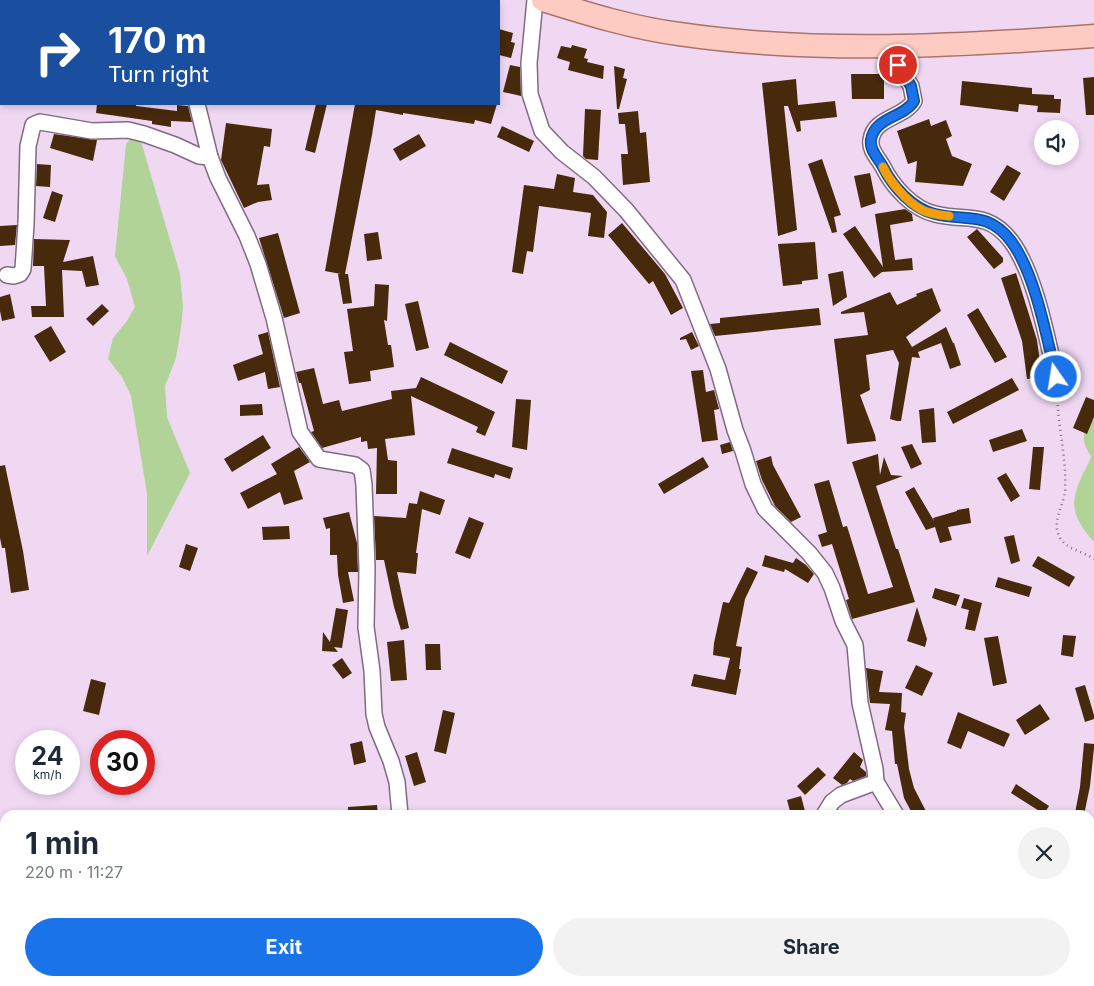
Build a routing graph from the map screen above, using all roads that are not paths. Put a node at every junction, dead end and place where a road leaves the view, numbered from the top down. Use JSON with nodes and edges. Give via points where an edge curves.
{"nodes":[{"id":1,"x":535,"y":0,"type":"edge"},
{"id":2,"x":544,"y":0,"type":"edge"},
{"id":3,"x":1094,"y":36,"type":"edge"},
{"id":4,"x":896,"y":45,"type":"junction"},
{"id":5,"x":197,"y":105,"type":"edge"},
{"id":6,"x":210,"y":157,"type":"junction"},
{"id":7,"x":7,"y":275,"type":"dead end"},
{"id":8,"x":1056,"y":377,"type":"road end"},
{"id":9,"x":876,"y":782,"type":"junction"},
{"id":10,"x":399,"y":810,"type":"edge"},
{"id":11,"x":827,"y":810,"type":"edge"},
{"id":12,"x":893,"y":810,"type":"edge"}],
"edges":[{"from":1,"to":9,"type":"street","via":[[529,62],[530,94],[542,131],[626,210],[682,280],[718,369],[735,430],[765,509],[825,574],[855,645],[860,704]]},
{"from":2,"to":4,"type":"main road","via":[[611,21],[677,34],[792,45]]},
{"from":3,"to":4,"type":"main road"},
{"from":4,"to":8,"type":"street","via":[[898,65],[911,86],[914,101],[910,108],[880,124],[874,131],[871,146],[895,186],[922,210],[986,220],[1010,241],[1020,257],[1039,308]]},
{"from":5,"to":6,"type":"street"},
{"from":6,"to":7,"type":"street","via":[[128,130],[92,131],[40,122],[33,125],[28,146],[23,269],[20,274]]},
{"from":6,"to":10,"type":"street","via":[[256,258],[276,324],[300,432],[319,459],[355,465],[362,470],[366,627],[374,714],[391,761]]},
{"from":9,"to":11,"type":"street","via":[[841,795]]},
{"from":9,"to":12,"type":"street"}]}
